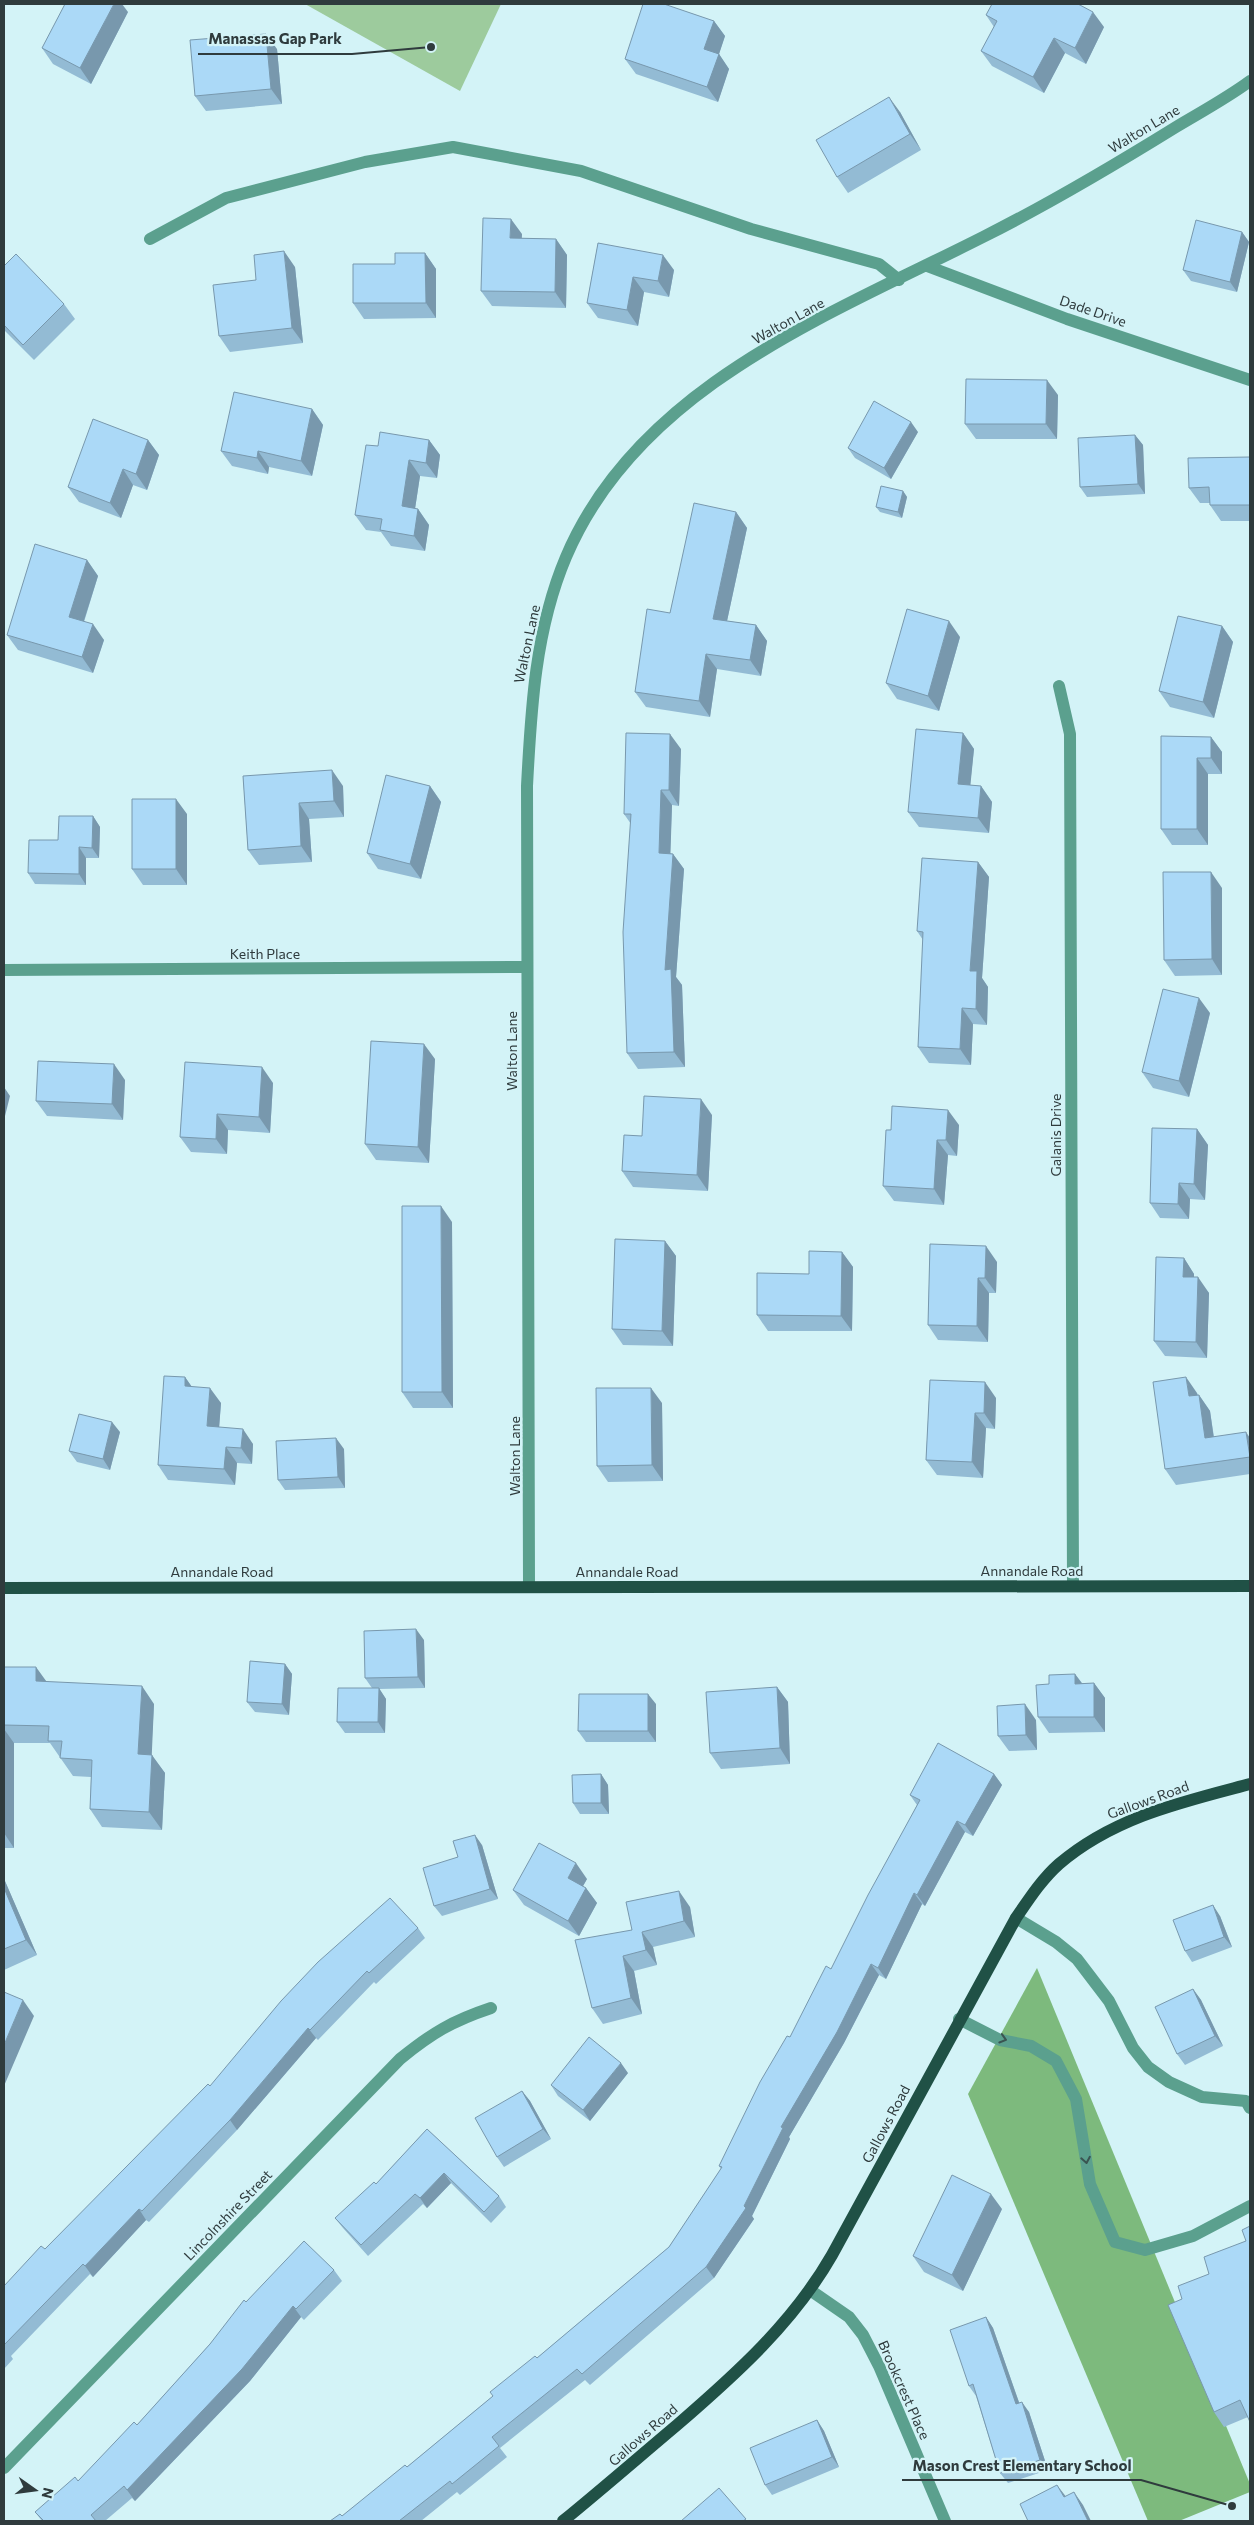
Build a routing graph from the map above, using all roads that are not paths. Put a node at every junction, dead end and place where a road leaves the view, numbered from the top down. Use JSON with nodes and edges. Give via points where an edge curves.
{"nodes":[{"id":1,"x":1250,"y":81,"type":"edge"},
{"id":2,"x":150,"y":239,"type":"dead end"},
{"id":3,"x":927,"y":266,"type":"junction"},
{"id":4,"x":899,"y":280,"type":"junction"},
{"id":5,"x":1250,"y":380,"type":"edge"},
{"id":6,"x":1059,"y":686,"type":"dead end"},
{"id":7,"x":526,"y":967,"type":"junction"},
{"id":8,"x":4,"y":970,"type":"edge"},
{"id":9,"x":529,"y":1586,"type":"junction"},
{"id":10,"x":1073,"y":1586,"type":"junction"},
{"id":11,"x":1250,"y":1586,"type":"edge"},
{"id":12,"x":4,"y":1588,"type":"edge"},
{"id":13,"x":1250,"y":1784,"type":"edge"},
{"id":14,"x":1016,"y":1918,"type":"junction"},
{"id":15,"x":491,"y":2008,"type":"dead end"},
{"id":16,"x":959,"y":2019,"type":"junction"},
{"id":17,"x":1249,"y":2100,"type":"edge"},
{"id":18,"x":1250,"y":2206,"type":"edge"},
{"id":19,"x":810,"y":2290,"type":"junction"},
{"id":20,"x":4,"y":2468,"type":"edge"},
{"id":21,"x":563,"y":2521,"type":"edge"},
{"id":22,"x":945,"y":2521,"type":"edge"}],
"edges":[{"from":1,"to":3,"type":"street","name":"Walton Lane","via":[[1143,148]]},
{"from":2,"to":4,"type":"street","via":[[226,198],[365,162],[453,147],[580,172],[751,229],[880,264]]},
{"from":3,"to":4,"type":"street","name":"Walton Lane"},
{"from":3,"to":5,"type":"street","name":"Dade Drive","via":[[1067,319]]},
{"from":4,"to":7,"type":"street","name":"Walton Lane","via":[[752,358],[688,401],[668,418],[596,500],[566,556],[537,656],[527,786]]},
{"from":6,"to":10,"type":"street","name":"Galanis Drive","via":[[1070,734]]},
{"from":7,"to":8,"type":"street","name":"Keith Place"},
{"from":7,"to":9,"type":"street","name":"Walton Lane"},
{"from":9,"to":10,"type":"main road","name":"Annandale Road"},
{"from":9,"to":12,"type":"main road","name":"Annandale Road"},
{"from":10,"to":11,"type":"main road","name":"Annandale Road"},
{"from":13,"to":14,"type":"main road","name":"Gallows Road","via":[[1174,1804],[1125,1822],[1091,1840],[1058,1865]]},
{"from":14,"to":16,"type":"main road","name":"Gallows Road"},
{"from":14,"to":17,"type":"street","via":[[1056,1942],[1078,1960],[1148,2067],[1169,2082],[1202,2097]]},
{"from":15,"to":20,"type":"street","name":"Lincolnshire Street","via":[[458,2019],[429,2035],[400,2059]]},
{"from":16,"to":18,"type":"street","one_way":true,"via":[[1000,2040],[1031,2046],[1056,2061],[1076,2099],[1090,2184],[1115,2242],[1145,2250],[1200,2233]]},
{"from":16,"to":19,"type":"main road","name":"Gallows Road"},
{"from":19,"to":21,"type":"main road","name":"Gallows Road","via":[[744,2367]]},
{"from":19,"to":22,"type":"street","name":"Brookcrest Place","via":[[849,2317],[862,2335],[879,2366]]}]}
